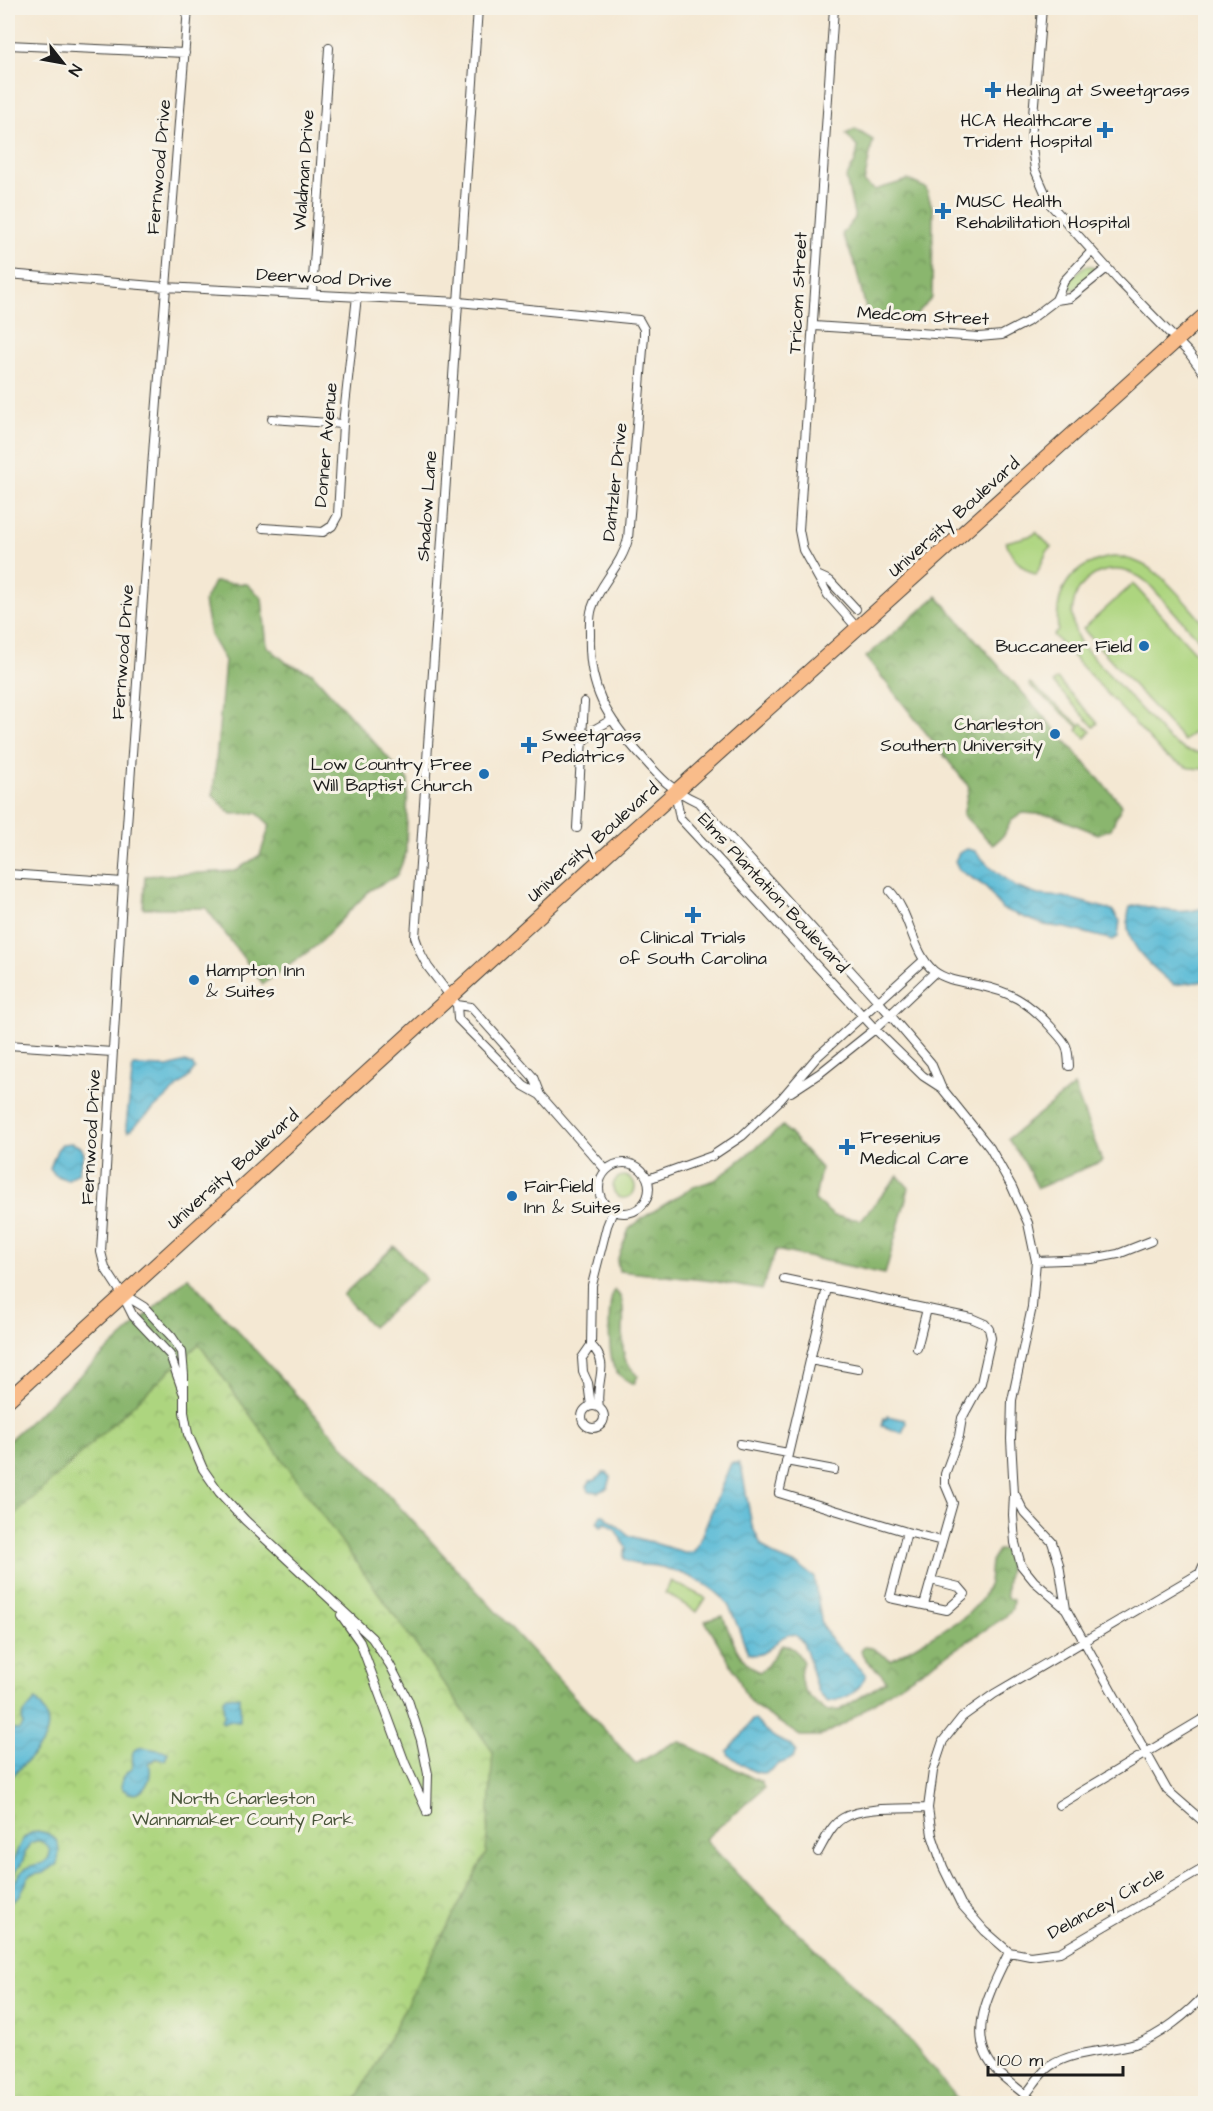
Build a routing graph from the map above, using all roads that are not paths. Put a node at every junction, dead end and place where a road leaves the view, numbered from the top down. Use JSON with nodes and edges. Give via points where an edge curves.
{"nodes":[{"id":1,"x":188,"y":8,"type":"edge"},
{"id":2,"x":478,"y":8,"type":"edge"},
{"id":3,"x":834,"y":8,"type":"edge"},
{"id":4,"x":1042,"y":8,"type":"edge"},
{"id":5,"x":8,"y":45,"type":"edge"},
{"id":6,"x":329,"y":48,"type":"dead end"},
{"id":7,"x":185,"y":52,"type":"junction"},
{"id":8,"x":1092,"y":251,"type":"junction"},
{"id":9,"x":1107,"y":268,"type":"junction"},
{"id":10,"x":8,"y":274,"type":"edge"},
{"id":11,"x":165,"y":287,"type":"junction"},
{"id":12,"x":312,"y":293,"type":"junction"},
{"id":13,"x":357,"y":296,"type":"junction"},
{"id":14,"x":1056,"y":300,"type":"junction"},
{"id":15,"x":459,"y":302,"type":"junction"},
{"id":16,"x":1206,"y":314,"type":"edge"},
{"id":17,"x":639,"y":320,"type":"joint"},
{"id":18,"x":814,"y":326,"type":"junction"},
{"id":19,"x":1177,"y":340,"type":"junction"},
{"id":20,"x":1206,"y":376,"type":"edge"},
{"id":21,"x":272,"y":419,"type":"dead end"},
{"id":22,"x":344,"y":424,"type":"junction"},
{"id":23,"x":263,"y":528,"type":"dead end"},
{"id":24,"x":819,"y":576,"type":"junction"},
{"id":25,"x":856,"y":609,"type":"dead end"},
{"id":26,"x":858,"y":628,"type":"junction"},
{"id":27,"x":584,"y":702,"type":"dead end"},
{"id":28,"x":611,"y":720,"type":"junction"},
{"id":29,"x":581,"y":746,"type":"junction"},
{"id":30,"x":675,"y":792,"type":"junction"},
{"id":31,"x":577,"y":828,"type":"dead end"},
{"id":32,"x":8,"y":873,"type":"edge"},
{"id":33,"x":123,"y":882,"type":"junction"},
{"id":34,"x":890,"y":891,"type":"dead end"},
{"id":35,"x":923,"y":960,"type":"junction"},
{"id":36,"x":935,"y":972,"type":"junction"},
{"id":37,"x":454,"y":1001,"type":"junction"},
{"id":38,"x":879,"y":1002,"type":"junction"},
{"id":39,"x":889,"y":1013,"type":"junction"},
{"id":40,"x":862,"y":1014,"type":"junction"},
{"id":41,"x":875,"y":1029,"type":"junction"},
{"id":42,"x":8,"y":1046,"type":"edge"},
{"id":43,"x":112,"y":1052,"type":"junction"},
{"id":44,"x":1069,"y":1066,"type":"dead end"},
{"id":45,"x":941,"y":1087,"type":"junction"},
{"id":46,"x":540,"y":1095,"type":"junction"},
{"id":47,"x":781,"y":1099,"type":"junction"},
{"id":48,"x":606,"y":1170,"type":"junction"},
{"id":49,"x":648,"y":1179,"type":"junction"},
{"id":50,"x":613,"y":1211,"type":"junction"},
{"id":51,"x":1151,"y":1241,"type":"dead end"},
{"id":52,"x":1036,"y":1261,"type":"junction"},
{"id":53,"x":784,"y":1279,"type":"dead end"},
{"id":54,"x":827,"y":1288,"type":"junction"},
{"id":55,"x":122,"y":1294,"type":"junction"},
{"id":56,"x":927,"y":1309,"type":"junction"},
{"id":57,"x":591,"y":1345,"type":"junction"},
{"id":58,"x":917,"y":1348,"type":"dead end"},
{"id":59,"x":810,"y":1360,"type":"junction"},
{"id":60,"x":858,"y":1369,"type":"dead end"},
{"id":61,"x":183,"y":1392,"type":"junction"},
{"id":62,"x":8,"y":1400,"type":"edge"},
{"id":63,"x":740,"y":1444,"type":"dead end"},
{"id":64,"x":787,"y":1457,"type":"junction"},
{"id":65,"x":834,"y":1470,"type":"dead end"},
{"id":66,"x":1014,"y":1494,"type":"junction"},
{"id":67,"x":907,"y":1532,"type":"junction"},
{"id":68,"x":942,"y":1541,"type":"junction"},
{"id":69,"x":1206,"y":1559,"type":"edge"},
{"id":70,"x":1203,"y":1573,"type":"edge"},
{"id":71,"x":931,"y":1580,"type":"junction"},
{"id":72,"x":332,"y":1602,"type":"junction"},
{"id":73,"x":924,"y":1605,"type":"junction"},
{"id":74,"x":1066,"y":1609,"type":"junction"},
{"id":75,"x":1085,"y":1639,"type":"junction"},
{"id":76,"x":1206,"y":1717,"type":"edge"},
{"id":77,"x":1146,"y":1752,"type":"junction"},
{"id":78,"x":1059,"y":1805,"type":"dead end"},
{"id":79,"x":928,"y":1808,"type":"junction"},
{"id":80,"x":1206,"y":1824,"type":"edge"},
{"id":81,"x":818,"y":1852,"type":"dead end"},
{"id":82,"x":1206,"y":1867,"type":"edge"},
{"id":83,"x":1009,"y":1952,"type":"junction"},
{"id":84,"x":1206,"y":1993,"type":"edge"},
{"id":85,"x":1026,"y":2094,"type":"junction"},
{"id":86,"x":1036,"y":2103,"type":"edge"}],
"edges":[{"from":1,"to":7,"type":"street","name":"Fernwood Drive"},
{"from":2,"to":15,"type":"street","name":"Shadow Lane"},
{"from":3,"to":18,"type":"street","name":"Tricom Street"},
{"from":4,"to":8,"type":"street","via":[[1032,157],[1050,204]]},
{"from":5,"to":7,"type":"street"},
{"from":6,"to":12,"type":"street","name":"Waldman Drive"},
{"from":7,"to":11,"type":"street","name":"Fernwood Drive"},
{"from":8,"to":9,"type":"street"},
{"from":8,"to":14,"type":"street","name":"Medcom Street","via":[[1064,281]]},
{"from":9,"to":14,"type":"street","name":"Medcom Street","via":[[1070,298]]},
{"from":9,"to":19,"type":"street"},
{"from":10,"to":11,"type":"street","name":"Deerwood Drive"},
{"from":11,"to":12,"type":"street","name":"Deerwood Drive"},
{"from":11,"to":33,"type":"street","name":"Fernwood Drive"},
{"from":12,"to":13,"type":"street","name":"Deerwood Drive"},
{"from":13,"to":15,"type":"street","name":"Deerwood Drive"},
{"from":13,"to":22,"type":"street","name":"Donner Avenue"},
{"from":14,"to":18,"type":"street","name":"Medcom Street","via":[[1002,335],[979,338]]},
{"from":15,"to":17,"type":"street","name":"Deerwood Drive"},
{"from":15,"to":37,"type":"street","name":"Shadow Lane","via":[[415,926],[421,954]]},
{"from":16,"to":19,"type":"main road","name":"University Boulevard"},
{"from":17,"to":28,"type":"street","name":"Dantzler Drive","via":[[644,336],[628,539],[590,615],[591,671]]},
{"from":18,"to":24,"type":"street","name":"Tricom Street","via":[[799,530],[803,550]]},
{"from":19,"to":20,"type":"street"},
{"from":19,"to":26,"type":"main road","name":"University Boulevard"},
{"from":21,"to":22,"type":"street"},
{"from":22,"to":23,"type":"street","name":"Donner Avenue","via":[[339,506],[332,526],[323,532]]},
{"from":24,"to":25,"type":"street","name":"Tricom Street","via":[[830,581]]},
{"from":24,"to":26,"type":"street","name":"Tricom Street","via":[[828,595]]},
{"from":26,"to":30,"type":"main road","name":"University Boulevard"},
{"from":27,"to":29,"type":"street"},
{"from":28,"to":29,"type":"street","via":[[595,729]]},
{"from":28,"to":30,"type":"street","name":"Dantzler Drive"},
{"from":29,"to":31,"type":"street"},
{"from":30,"to":37,"type":"main road","name":"University Boulevard"},
{"from":30,"to":38,"type":"street","name":"Elms Plantation Boulevard","via":[[698,802]]},
{"from":30,"to":40,"type":"street","name":"Elms Plantation Boulevard","via":[[680,818]]},
{"from":32,"to":33,"type":"street"},
{"from":33,"to":43,"type":"street","name":"Fernwood Drive"},
{"from":34,"to":35,"type":"street","via":[[903,909]]},
{"from":35,"to":36,"type":"street"},
{"from":35,"to":38,"type":"street"},
{"from":36,"to":39,"type":"street"},
{"from":36,"to":44,"type":"street","via":[[1019,998],[1039,1013],[1068,1047]]},
{"from":37,"to":46,"type":"street","name":"Shadow Lane","via":[[458,1019],[524,1086]]},
{"from":37,"to":46,"type":"street","via":[[471,1007],[533,1077]]},
{"from":37,"to":55,"type":"main road","name":"University Boulevard"},
{"from":38,"to":39,"type":"street","name":"Elms Plantation Boulevard"},
{"from":38,"to":40,"type":"street"},
{"from":39,"to":41,"type":"street"},
{"from":39,"to":45,"type":"street","name":"Elms Plantation Boulevard","via":[[931,1063]]},
{"from":40,"to":41,"type":"street","name":"Elms Plantation Boulevard"},
{"from":40,"to":47,"type":"street"},
{"from":41,"to":45,"type":"street","name":"Elms Plantation Boulevard","via":[[923,1076]]},
{"from":41,"to":47,"type":"street"},
{"from":42,"to":43,"type":"street"},
{"from":43,"to":55,"type":"street","name":"Fernwood Drive","via":[[101,1252],[105,1268]]},
{"from":45,"to":52,"type":"street","name":"Elms Plantation Boulevard","via":[[990,1148],[1012,1187],[1028,1223]]},
{"from":46,"to":48,"type":"street"},
{"from":47,"to":49,"type":"street","via":[[742,1136],[712,1156]]},
{"from":48,"to":49,"type":"street","via":[[628,1163],[642,1170]]},
{"from":48,"to":50,"type":"street","via":[[599,1193]]},
{"from":49,"to":50,"type":"street","via":[[649,1192],[642,1206],[628,1213]]},
{"from":50,"to":57,"type":"street","via":[[592,1285]]},
{"from":51,"to":52,"type":"street","via":[[1092,1259]]},
{"from":52,"to":66,"type":"street","name":"Elms Plantation Boulevard","via":[[1032,1307],[1012,1400]]},
{"from":53,"to":54,"type":"street"},
{"from":54,"to":56,"type":"street"},
{"from":54,"to":59,"type":"street"},
{"from":55,"to":61,"type":"street","name":"Fernwood Drive","via":[[133,1316],[170,1355]]},
{"from":55,"to":61,"type":"street","name":"Fernwood Drive","via":[[144,1307],[182,1352]]},
{"from":55,"to":62,"type":"main road","name":"University Boulevard"},
{"from":56,"to":58,"type":"street"},
{"from":56,"to":68,"type":"street","via":[[985,1324],[991,1338],[981,1383],[962,1419],[945,1474],[953,1503]]},
{"from":57,"to":57,"type":"street","via":[[582,1358],[595,1406],[603,1366]]},
{"from":59,"to":60,"type":"street"},
{"from":59,"to":64,"type":"street"},
{"from":61,"to":72,"type":"street","name":"Fernwood Drive","via":[[188,1434],[203,1469],[219,1492]]},
{"from":63,"to":64,"type":"street"},
{"from":64,"to":65,"type":"street"},
{"from":64,"to":67,"type":"street","via":[[779,1493]]},
{"from":66,"to":74,"type":"street","name":"Elms Plantation Boulevard","via":[[1024,1512],[1052,1542]]},
{"from":66,"to":74,"type":"street","name":"Elms Plantation Boulevard","via":[[1013,1515],[1021,1565]]},
{"from":67,"to":68,"type":"street"},
{"from":67,"to":73,"type":"street","via":[[890,1598]]},
{"from":68,"to":71,"type":"street"},
{"from":69,"to":70,"type":"street"},
{"from":70,"to":75,"type":"street"},
{"from":71,"to":73,"type":"street"},
{"from":71,"to":73,"type":"street","via":[[959,1587],[965,1594],[947,1610]]},
{"from":72,"to":72,"type":"street","via":[[360,1642],[427,1812],[428,1774],[408,1700],[372,1638]]},
{"from":74,"to":75,"type":"street","name":"Elms Plantation Boulevard"},
{"from":75,"to":77,"type":"street","name":"Elms Plantation Boulevard"},
{"from":75,"to":79,"type":"street","via":[[962,1717],[943,1741],[933,1771]]},
{"from":76,"to":77,"type":"street"},
{"from":77,"to":78,"type":"street"},
{"from":77,"to":80,"type":"street","name":"Elms Plantation Boulevard","via":[[1167,1790]]},
{"from":79,"to":81,"type":"street","via":[[855,1813],[831,1829]]},
{"from":79,"to":83,"type":"street","via":[[943,1867],[961,1904]]},
{"from":82,"to":83,"type":"street","name":"Delancey Circle","via":[[1060,1952],[1030,1956]]},
{"from":83,"to":85,"type":"street","via":[[991,1989],[981,2023],[984,2054],[999,2073]]},
{"from":84,"to":85,"type":"street","via":[[1192,2009],[1137,2043],[1068,2057],[1048,2067]]},
{"from":85,"to":86,"type":"street"}]}
